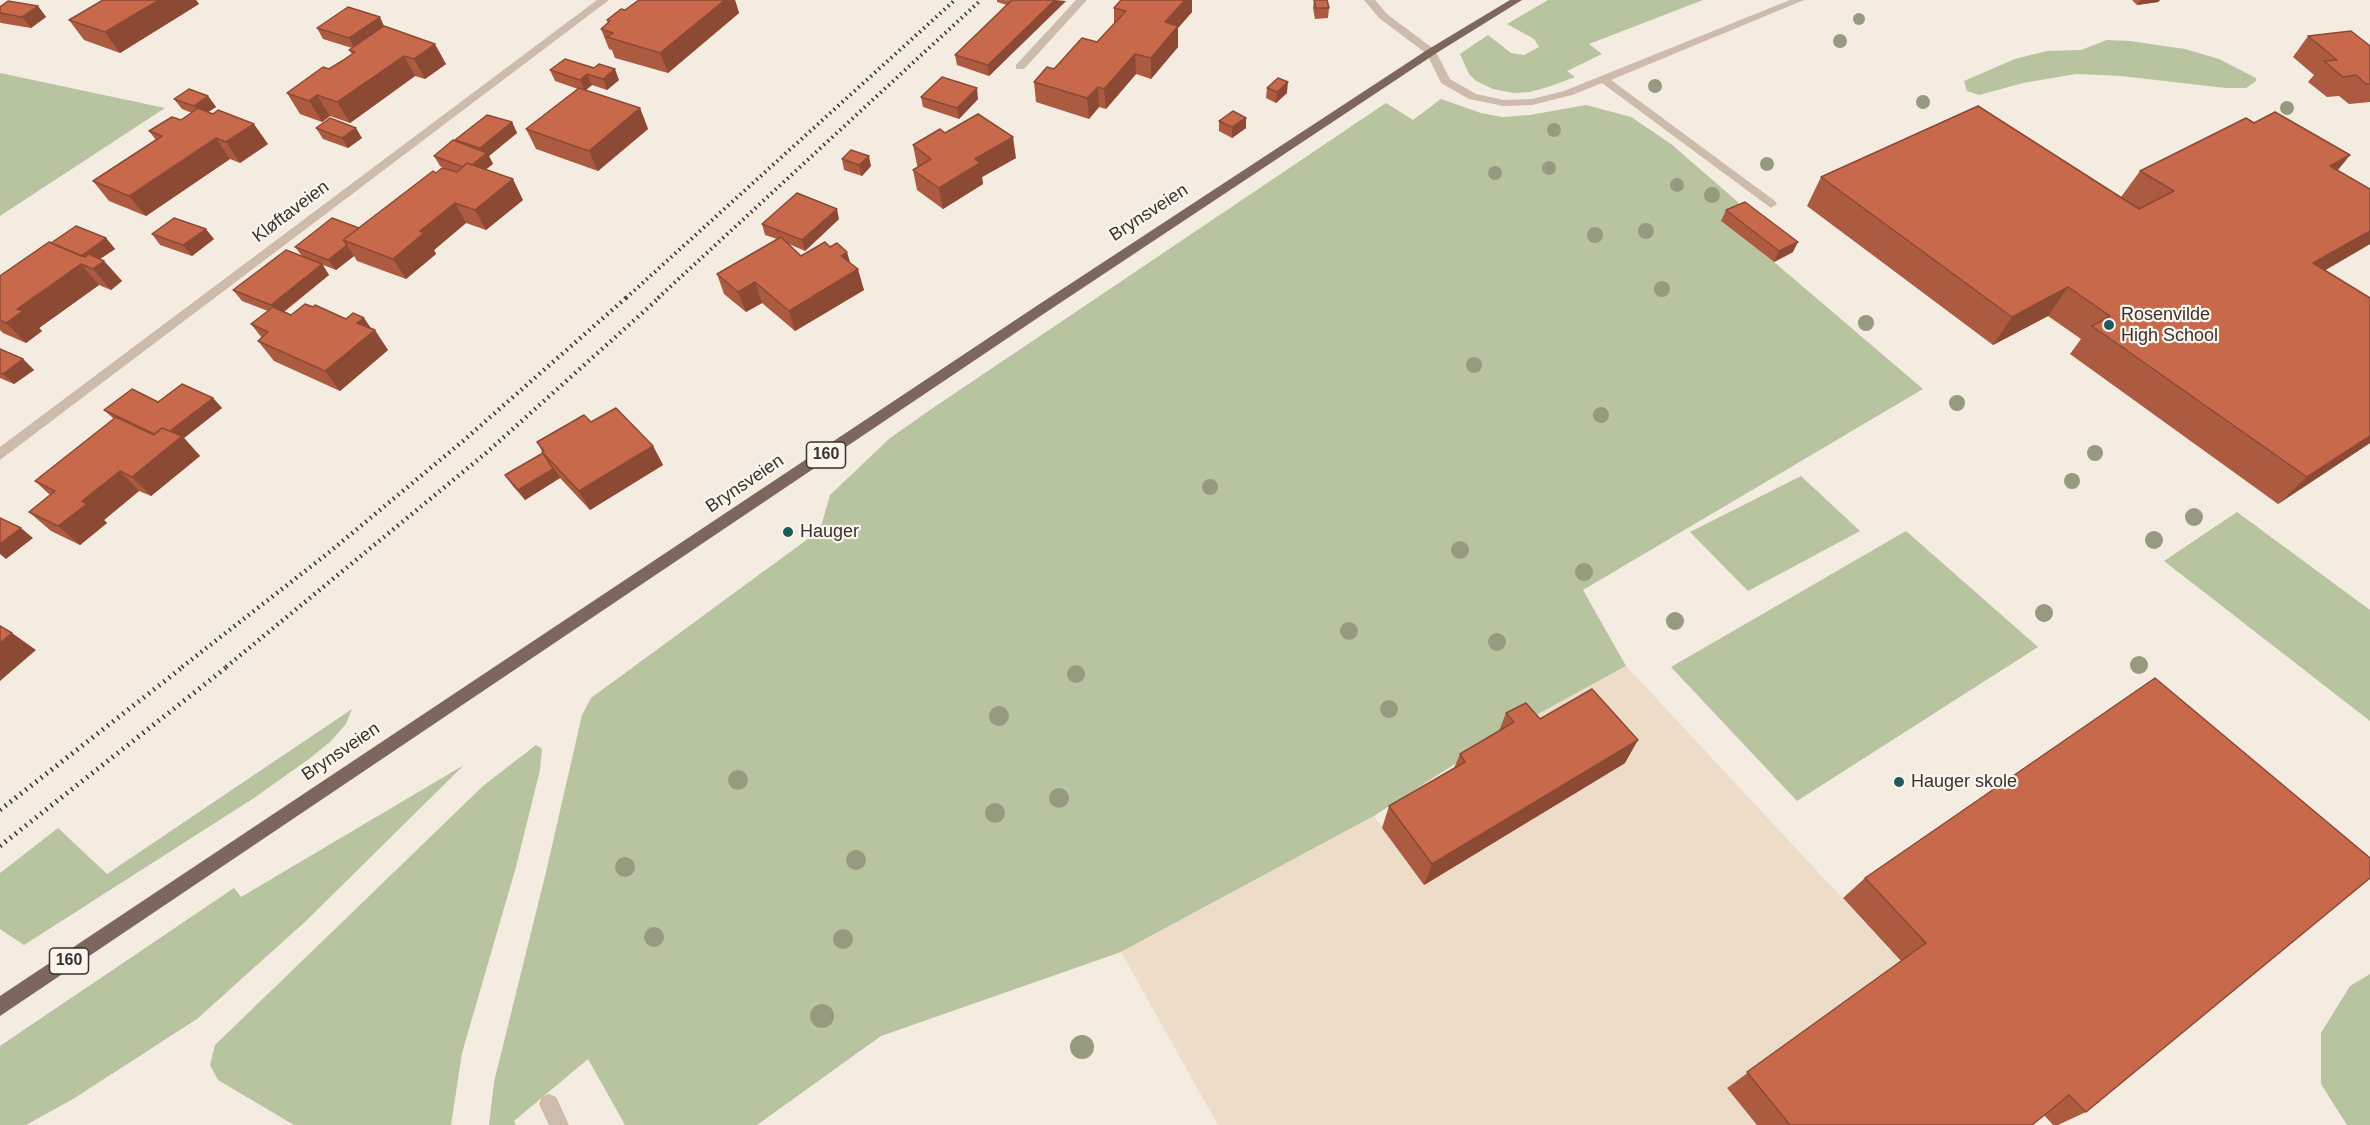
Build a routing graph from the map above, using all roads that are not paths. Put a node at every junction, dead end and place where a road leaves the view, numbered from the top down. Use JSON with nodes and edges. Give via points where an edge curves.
{"nodes":[{"id":1,"x":604,"y":0,"type":"edge"},
{"id":2,"x":1082,"y":0,"type":"edge"},
{"id":3,"x":1369,"y":0,"type":"edge"},
{"id":4,"x":1517,"y":0,"type":"edge"},
{"id":5,"x":1799,"y":0,"type":"edge"},
{"id":6,"x":1431,"y":52,"type":"junction"},
{"id":7,"x":1020,"y":67,"type":"dead end"},
{"id":8,"x":1603,"y":79,"type":"junction"},
{"id":9,"x":1771,"y":204,"type":"dead end"},
{"id":10,"x":0,"y":455,"type":"edge"},
{"id":11,"x":0,"y":1007,"type":"edge"},
{"id":12,"x":549,"y":1104,"type":"dead end"},
{"id":13,"x":559,"y":1125,"type":"edge"}],
"edges":[{"from":1,"to":10,"type":"street","name":"Kløftaveien"},
{"from":2,"to":7,"type":"street"},
{"from":3,"to":6,"type":"street","via":[[1383,16]]},
{"from":4,"to":6,"type":"main road","name":"Brynsveien","number":"160"},
{"from":5,"to":8,"type":"street"},
{"from":6,"to":8,"type":"street","via":[[1445,81],[1487,102],[1532,102]]},
{"from":6,"to":11,"type":"main road","name":"Brynsveien","number":"160"},
{"from":8,"to":9,"type":"street"},
{"from":12,"to":13,"type":"street"}]}
